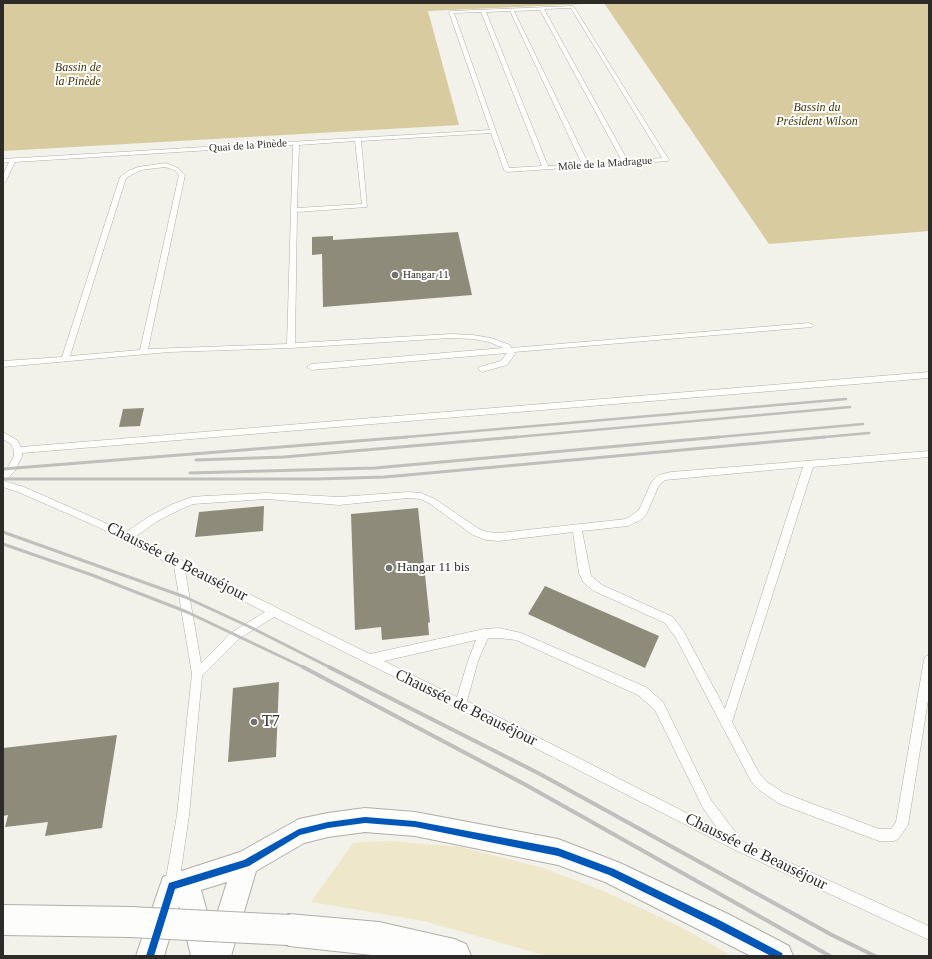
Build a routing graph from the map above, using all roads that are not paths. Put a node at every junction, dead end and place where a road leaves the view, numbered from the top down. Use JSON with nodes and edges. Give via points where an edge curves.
{"nodes":[{"id":1,"x":542,"y":8,"type":"junction"},
{"id":2,"x":512,"y":10,"type":"junction"},
{"id":3,"x":483,"y":11,"type":"junction"},
{"id":4,"x":493,"y":131,"type":"junction"},
{"id":5,"x":358,"y":139,"type":"junction"},
{"id":6,"x":296,"y":143,"type":"junction"},
{"id":7,"x":13,"y":160,"type":"junction"},
{"id":8,"x":3,"y":161,"type":"edge"},
{"id":9,"x":626,"y":163,"type":"junction"},
{"id":10,"x":586,"y":165,"type":"junction"},
{"id":11,"x":546,"y":168,"type":"junction"},
{"id":12,"x":3,"y":181,"type":"edge"},
{"id":13,"x":294,"y":210,"type":"junction"},
{"id":14,"x":809,"y":325,"type":"dead end"},
{"id":15,"x":291,"y":346,"type":"junction"},
{"id":16,"x":510,"y":350,"type":"junction"},
{"id":17,"x":143,"y":353,"type":"junction"},
{"id":18,"x":65,"y":359,"type":"junction"},
{"id":19,"x":3,"y":364,"type":"edge"},
{"id":20,"x":311,"y":367,"type":"dead end"},
{"id":21,"x":482,"y":368,"type":"dead end"},
{"id":22,"x":929,"y":375,"type":"edge"},
{"id":23,"x":3,"y":435,"type":"edge"},
{"id":24,"x":18,"y":450,"type":"junction"},
{"id":25,"x":929,"y":454,"type":"edge"},
{"id":26,"x":808,"y":464,"type":"junction"},
{"id":27,"x":3,"y":478,"type":"edge"},
{"id":28,"x":3,"y":484,"type":"edge"},
{"id":29,"x":577,"y":528,"type":"junction"},
{"id":30,"x":127,"y":537,"type":"junction"},
{"id":31,"x":179,"y":565,"type":"junction"},
{"id":32,"x":274,"y":612,"type":"junction"},
{"id":33,"x":484,"y":634,"type":"junction"},
{"id":34,"x":369,"y":659,"type":"junction"},
{"id":35,"x":929,"y":660,"type":"edge"},
{"id":36,"x":197,"y":674,"type":"junction"},
{"id":37,"x":461,"y":704,"type":"junction"},
{"id":38,"x":726,"y":723,"type":"junction"},
{"id":39,"x":739,"y":846,"type":"junction"},
{"id":40,"x":246,"y":863,"type":"junction"},
{"id":41,"x":179,"y":884,"type":"junction"},
{"id":42,"x":3,"y":920,"type":"edge"},
{"id":43,"x":929,"y":933,"type":"edge"},
{"id":44,"x":150,"y":956,"type":"edge"},
{"id":45,"x":205,"y":956,"type":"edge"},
{"id":46,"x":217,"y":956,"type":"edge"},
{"id":47,"x":454,"y":956,"type":"edge"},
{"id":48,"x":779,"y":956,"type":"edge"}],
"edges":[{"from":1,"to":2,"type":"lane","name":"Môle de la Madrague"},
{"from":1,"to":9,"type":"lane"},
{"from":1,"to":9,"type":"lane","name":"Môle de la Madrague","via":[[572,7],[666,160]]},
{"from":2,"to":3,"type":"lane","name":"Môle de la Madrague"},
{"from":2,"to":10,"type":"lane"},
{"from":3,"to":4,"type":"lane","name":"Môle de la Madrague","via":[[451,12]]},
{"from":3,"to":11,"type":"lane"},
{"from":4,"to":5,"type":"lane","name":"Quai de la Pinède"},
{"from":4,"to":11,"type":"lane","name":"Môle de la Madrague","via":[[507,170]]},
{"from":5,"to":6,"type":"lane","name":"Quai de la Pinède"},
{"from":5,"to":13,"type":"lane","via":[[365,206]]},
{"from":6,"to":7,"type":"lane","name":"Quai de la Pinède"},
{"from":6,"to":13,"type":"lane"},
{"from":7,"to":8,"type":"lane","name":"Quai de la Pinède"},
{"from":7,"to":12,"type":"lane"},
{"from":9,"to":10,"type":"lane","name":"Môle de la Madrague"},
{"from":10,"to":11,"type":"lane","name":"Môle de la Madrague"},
{"from":13,"to":15,"type":"lane"},
{"from":14,"to":16,"type":"lane"},
{"from":15,"to":16,"type":"lane","via":[[461,336],[502,343]]},
{"from":15,"to":17,"type":"lane"},
{"from":16,"to":20,"type":"lane"},
{"from":16,"to":21,"type":"lane","via":[[511,354],[504,363]]},
{"from":17,"to":18,"type":"lane"},
{"from":17,"to":18,"type":"lane","via":[[182,175],[176,168],[166,166],[140,168],[123,177]]},
{"from":18,"to":19,"type":"lane"},
{"from":22,"to":24,"type":"lane"},
{"from":23,"to":24,"type":"lane","via":[[14,442]]},
{"from":24,"to":27,"type":"lane","via":[[16,462]]},
{"from":25,"to":26,"type":"lane"},
{"from":26,"to":29,"type":"lane","via":[[662,477],[655,483],[643,512],[636,518],[628,522]]},
{"from":26,"to":38,"type":"lane"},
{"from":28,"to":30,"type":"lane","name":"Chaussée de Beauséjour","via":[[57,504]]},
{"from":29,"to":30,"type":"lane","via":[[499,537],[486,536],[421,496],[339,501],[267,496],[192,501],[153,519]]},
{"from":29,"to":38,"type":"lane","via":[[587,579],[598,588],[669,620],[680,635]]},
{"from":30,"to":31,"type":"lane","name":"Chaussée de Beauséjour"},
{"from":31,"to":32,"type":"lane","name":"Chaussée de Beauséjour"},
{"from":31,"to":36,"type":"lane"},
{"from":32,"to":34,"type":"lane","name":"Chaussée de Beauséjour"},
{"from":32,"to":36,"type":"lane","via":[[236,635]]},
{"from":33,"to":34,"type":"lane"},
{"from":33,"to":37,"type":"lane","via":[[473,661]]},
{"from":33,"to":39,"type":"lane","via":[[517,636],[642,691],[659,706],[707,804]]},
{"from":34,"to":37,"type":"lane","name":"Chaussée de Beauséjour"},
{"from":35,"to":38,"type":"lane","via":[[902,825],[894,835],[879,835],[780,798],[755,777]]},
{"from":36,"to":41,"type":"lane"},
{"from":37,"to":39,"type":"lane","name":"Chaussée de Beauséjour"},
{"from":39,"to":43,"type":"lane","name":"Chaussée de Beauséjour"},
{"from":40,"to":41,"type":"street"},
{"from":40,"to":46,"type":"street"},
{"from":40,"to":48,"type":"street","via":[[299,832],[328,825],[365,820],[415,824],[558,852],[612,872]]},
{"from":41,"to":44,"type":"street"},
{"from":41,"to":45,"type":"street"},
{"from":42,"to":47,"type":"highway","bridge":true,"via":[[130,922],[289,930],[379,939]]}]}
